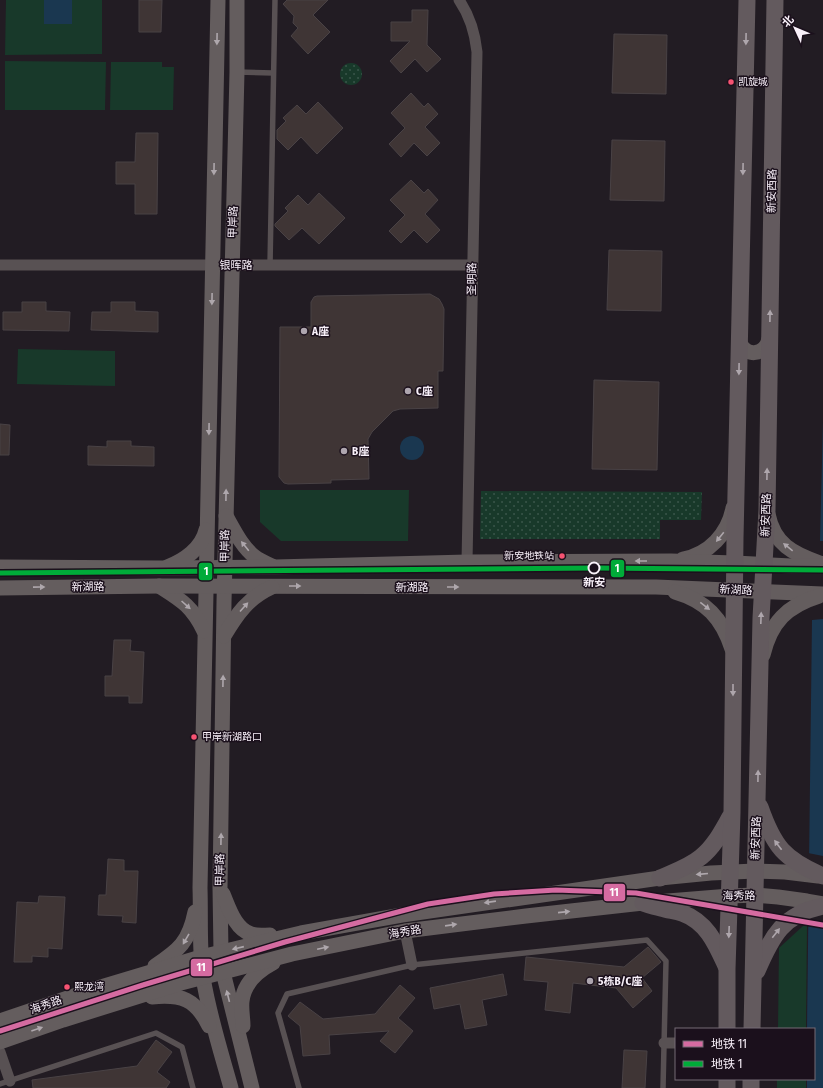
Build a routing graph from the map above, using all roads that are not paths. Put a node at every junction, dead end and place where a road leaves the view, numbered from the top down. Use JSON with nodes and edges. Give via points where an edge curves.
{"nodes":[{"id":1,"x":218,"y":0,"type":"edge"},
{"id":2,"x":238,"y":0,"type":"edge"},
{"id":3,"x":274,"y":0,"type":"edge"},
{"id":4,"x":459,"y":0,"type":"edge"},
{"id":5,"x":747,"y":0,"type":"edge"},
{"id":6,"x":775,"y":0,"type":"edge"},
{"id":7,"x":237,"y":72,"type":"junction"},
{"id":8,"x":273,"y":73,"type":"junction"},
{"id":9,"x":0,"y":265,"type":"edge"},
{"id":10,"x":212,"y":265,"type":"junction"},
{"id":11,"x":232,"y":265,"type":"junction"},
{"id":12,"x":270,"y":265,"type":"junction"},
{"id":13,"x":472,"y":265,"type":"junction"},
{"id":14,"x":770,"y":339,"type":"junction"},
{"id":15,"x":739,"y":340,"type":"junction"},
{"id":16,"x":736,"y":487,"type":"junction"},
{"id":17,"x":767,"y":510,"type":"junction"},
{"id":18,"x":226,"y":515,"type":"junction"},
{"id":19,"x":207,"y":523,"type":"junction"},
{"id":20,"x":672,"y":561,"type":"junction"},
{"id":21,"x":467,"y":562,"type":"junction"},
{"id":22,"x":735,"y":563,"type":"junction"},
{"id":23,"x":764,"y":564,"type":"junction"},
{"id":24,"x":823,"y":565,"type":"edge"},
{"id":25,"x":0,"y":567,"type":"edge"},
{"id":26,"x":275,"y":567,"type":"junction"},
{"id":27,"x":71,"y":568,"type":"junction"},
{"id":28,"x":162,"y":568,"type":"junction"},
{"id":29,"x":206,"y":568,"type":"junction"},
{"id":30,"x":225,"y":568,"type":"junction"},
{"id":31,"x":159,"y":586,"type":"junction"},
{"id":32,"x":205,"y":586,"type":"junction"},
{"id":33,"x":224,"y":586,"type":"junction"},
{"id":34,"x":274,"y":586,"type":"junction"},
{"id":35,"x":70,"y":587,"type":"junction"},
{"id":36,"x":656,"y":587,"type":"junction"},
{"id":37,"x":0,"y":588,"type":"edge"},
{"id":38,"x":734,"y":590,"type":"junction"},
{"id":39,"x":762,"y":591,"type":"junction"},
{"id":40,"x":823,"y":594,"type":"edge"},
{"id":41,"x":205,"y":632,"type":"junction"},
{"id":42,"x":223,"y":637,"type":"junction"},
{"id":43,"x":733,"y":651,"type":"junction"},
{"id":44,"x":760,"y":668,"type":"junction"},
{"id":45,"x":222,"y":711,"type":"junction"},
{"id":46,"x":203,"y":713,"type":"junction"},
{"id":47,"x":757,"y":797,"type":"junction"},
{"id":48,"x":732,"y":813,"type":"junction"},
{"id":49,"x":755,"y":871,"type":"junction"},
{"id":50,"x":730,"y":872,"type":"junction"},
{"id":51,"x":815,"y":874,"type":"edge"},
{"id":52,"x":660,"y":878,"type":"junction"},
{"id":53,"x":200,"y":888,"type":"junction"},
{"id":54,"x":220,"y":888,"type":"junction"},
{"id":55,"x":755,"y":895,"type":"junction"},
{"id":56,"x":730,"y":896,"type":"junction"},
{"id":57,"x":643,"y":903,"type":"junction"},
{"id":58,"x":815,"y":905,"type":"edge"},
{"id":59,"x":405,"y":931,"type":"junction"},
{"id":60,"x":301,"y":933,"type":"junction"},
{"id":61,"x":220,"y":952,"type":"junction"},
{"id":62,"x":292,"y":954,"type":"junction"},
{"id":63,"x":201,"y":957,"type":"junction"},
{"id":64,"x":412,"y":965,"type":"junction"},
{"id":65,"x":727,"y":969,"type":"junction"},
{"id":66,"x":223,"y":972,"type":"junction"},
{"id":67,"x":139,"y":976,"type":"junction"},
{"id":68,"x":203,"y":978,"type":"junction"},
{"id":69,"x":753,"y":980,"type":"junction"},
{"id":70,"x":125,"y":1000,"type":"junction"},
{"id":71,"x":0,"y":1021,"type":"edge"},
{"id":72,"x":727,"y":1028,"type":"edge"},
{"id":73,"x":752,"y":1028,"type":"edge"},
{"id":74,"x":0,"y":1042,"type":"edge"},
{"id":75,"x":664,"y":1043,"type":"junction"},
{"id":76,"x":675,"y":1043,"type":"edge"},
{"id":77,"x":219,"y":1044,"type":"junction"},
{"id":78,"x":0,"y":1052,"type":"edge"},
{"id":79,"x":246,"y":1069,"type":"junction"},
{"id":80,"x":5,"y":1083,"type":"edge"},
{"id":81,"x":193,"y":1088,"type":"edge"},
{"id":82,"x":231,"y":1088,"type":"edge"},
{"id":83,"x":252,"y":1088,"type":"edge"},
{"id":84,"x":299,"y":1088,"type":"edge"},
{"id":85,"x":663,"y":1088,"type":"edge"}],
"edges":[{"from":1,"to":10,"type":"main road","name":"甲岸路","one_way":true},
{"from":2,"to":7,"type":"main road","name":"甲岸路"},
{"from":3,"to":8,"type":"lane"},
{"from":4,"to":13,"type":"street","name":"圣明路","via":[[471,22],[477,52]]},
{"from":5,"to":15,"type":"main road","one_way":true},
{"from":14,"to":6,"type":"main road","name":"新安西路","one_way":true},
{"from":7,"to":8,"type":"lane"},
{"from":7,"to":11,"type":"main road","name":"甲岸路"},
{"from":8,"to":12,"type":"lane"},
{"from":9,"to":10,"type":"street","name":"银晖路"},
{"from":10,"to":11,"type":"street","name":"银晖路"},
{"from":10,"to":19,"type":"main road","name":"甲岸路","one_way":true},
{"from":11,"to":12,"type":"street","name":"银晖路"},
{"from":18,"to":11,"type":"main road","name":"甲岸路","one_way":true},
{"from":12,"to":13,"type":"street","name":"银晖路"},
{"from":13,"to":21,"type":"street","name":"圣明路"},
{"from":14,"to":15,"type":"main road","via":[[763,350],[753,353],[744,349]]},
{"from":17,"to":14,"type":"main road","name":"新安西路","one_way":true},
{"from":15,"to":16,"type":"main road","one_way":true},
{"from":16,"to":20,"type":"main road","one_way":true,"via":[[732,515],[722,535],[697,554]]},
{"from":16,"to":22,"type":"main road"},
{"from":17,"to":23,"type":"main road","name":"新安西路"},
{"from":24,"to":17,"type":"main road","one_way":true,"via":[[785,546],[776,536]]},
{"from":26,"to":18,"type":"main road","one_way":true,"via":[[254,557],[236,534]]},
{"from":18,"to":30,"type":"main road","name":"甲岸路"},
{"from":19,"to":28,"type":"main road","via":[[205,534],[193,552]]},
{"from":19,"to":29,"type":"main road","name":"甲岸路"},
{"from":20,"to":21,"type":"main road","name":"新湖路","one_way":true},
{"from":20,"to":22,"type":"main road","name":"新湖路"},
{"from":21,"to":26,"type":"main road","name":"新湖路"},
{"from":22,"to":23,"type":"main road","name":"新湖路"},
{"from":22,"to":38,"type":"main road"},
{"from":23,"to":24,"type":"main road","name":"新湖路"},
{"from":23,"to":39,"type":"main road","name":"新安西路"},
{"from":25,"to":27,"type":"main road","name":"新湖路"},
{"from":26,"to":30,"type":"main road","name":"新湖路"},
{"from":27,"to":28,"type":"main road","name":"新湖路"},
{"from":27,"to":35,"type":"main road","via":[[79,572],[80,577],[78,583]]},
{"from":28,"to":29,"type":"main road","name":"新湖路"},
{"from":29,"to":30,"type":"main road","name":"新湖路"},
{"from":29,"to":32,"type":"main road","name":"甲岸路"},
{"from":30,"to":33,"type":"main road","name":"甲岸路"},
{"from":31,"to":32,"type":"main road","name":"新湖路"},
{"from":31,"to":35,"type":"main road","name":"新湖路"},
{"from":31,"to":41,"type":"main road","one_way":true,"via":[[189,608]]},
{"from":32,"to":33,"type":"main road","name":"新湖路"},
{"from":32,"to":41,"type":"main road","name":"甲岸路"},
{"from":33,"to":34,"type":"main road","name":"新湖路"},
{"from":33,"to":42,"type":"main road","name":"甲岸路"},
{"from":34,"to":36,"type":"main road","name":"新湖路","one_way":true},
{"from":42,"to":34,"type":"main road","one_way":true,"via":[[245,605]]},
{"from":37,"to":35,"type":"main road","name":"新湖路","one_way":true},
{"from":36,"to":38,"type":"main road","name":"新湖路"},
{"from":36,"to":43,"type":"main road","one_way":true,"via":[[689,597],[709,609],[726,632]]},
{"from":38,"to":39,"type":"main road","name":"新湖路"},
{"from":38,"to":43,"type":"main road"},
{"from":39,"to":40,"type":"main road","name":"新湖路"},
{"from":44,"to":39,"type":"main road","name":"新安西路","one_way":true},
{"from":40,"to":44,"type":"main road","via":[[798,604],[780,619],[768,637]]},
{"from":41,"to":46,"type":"main road","name":"甲岸路"},
{"from":45,"to":42,"type":"main road","name":"甲岸路","one_way":true},
{"from":43,"to":48,"type":"main road","one_way":true},
{"from":47,"to":44,"type":"main road","name":"新安西路","one_way":true},
{"from":45,"to":46,"type":"main road","via":[[219,704],[213,702],[205,706]]},
{"from":54,"to":45,"type":"main road","name":"甲岸路","one_way":true},
{"from":46,"to":53,"type":"main road","name":"甲岸路"},
{"from":47,"to":49,"type":"main road","name":"新安西路"},
{"from":51,"to":47,"type":"main road","one_way":true,"via":[[787,855],[776,844]]},
{"from":48,"to":50,"type":"main road"},
{"from":48,"to":52,"type":"main road","via":[[720,835],[702,857]]},
{"from":49,"to":50,"type":"main road","name":"海秀路"},
{"from":49,"to":51,"type":"main road","name":"海秀路"},
{"from":49,"to":55,"type":"main road","name":"新安西路"},
{"from":50,"to":52,"type":"main road","name":"海秀路","one_way":true},
{"from":50,"to":56,"type":"main road"},
{"from":52,"to":60,"type":"main road","name":"海秀路","one_way":true,"via":[[402,914]]},
{"from":53,"to":63,"type":"main road","name":"甲岸路"},
{"from":53,"to":67,"type":"main road","one_way":true,"via":[[187,938],[169,956]]},
{"from":54,"to":60,"type":"main road","via":[[233,917],[246,932],[258,935]]},
{"from":54,"to":61,"type":"main road","name":"甲岸路"},
{"from":55,"to":56,"type":"main road","name":"海秀路"},
{"from":55,"to":58,"type":"main road","name":"海秀路"},
{"from":55,"to":69,"type":"main road","name":"新安西路"},
{"from":56,"to":57,"type":"main road","name":"海秀路"},
{"from":56,"to":65,"type":"main road","one_way":true},
{"from":59,"to":57,"type":"main road","name":"海秀路","one_way":true},
{"from":57,"to":65,"type":"main road","via":[[680,912],[697,921],[710,934]]},
{"from":69,"to":58,"type":"main road","one_way":true,"via":[[776,933],[786,923]]},
{"from":62,"to":59,"type":"main road","name":"海秀路","one_way":true},
{"from":59,"to":64,"type":"street"},
{"from":60,"to":61,"type":"main road","name":"海秀路","one_way":true},
{"from":61,"to":63,"type":"main road","name":"海秀路"},
{"from":61,"to":66,"type":"main road","name":"甲岸路"},
{"from":62,"to":66,"type":"main road","name":"海秀路"},
{"from":62,"to":79,"type":"main road","via":[[258,972],[244,992],[242,1010]]},
{"from":63,"to":67,"type":"main road","name":"海秀路"},
{"from":63,"to":68,"type":"main road","name":"甲岸路"},
{"from":64,"to":75,"type":"lane","via":[[647,940],[666,961]]},
{"from":64,"to":84,"type":"lane","via":[[287,994],[278,1013]]},
{"from":65,"to":72,"type":"main road"},
{"from":66,"to":68,"type":"main road","name":"海秀路"},
{"from":79,"to":66,"type":"main road","name":"甲岸路","one_way":true},
{"from":67,"to":71,"type":"main road","name":"海秀路"},
{"from":68,"to":70,"type":"main road","name":"海秀路"},
{"from":68,"to":77,"type":"main road","name":"甲岸路"},
{"from":69,"to":73,"type":"main road","name":"新安西路"},
{"from":74,"to":70,"type":"main road","name":"海秀路","one_way":true},
{"from":70,"to":77,"type":"main road","via":[[156,997],[186,1000],[201,1011]]},
{"from":75,"to":76,"type":"street"},
{"from":75,"to":85,"type":"lane"},
{"from":77,"to":82,"type":"main road","name":"甲岸路"},
{"from":78,"to":80,"type":"street"},
{"from":79,"to":83,"type":"main road","name":"甲岸路"},
{"from":80,"to":81,"type":"lane","via":[[156,1033],[182,1046]]}]}
